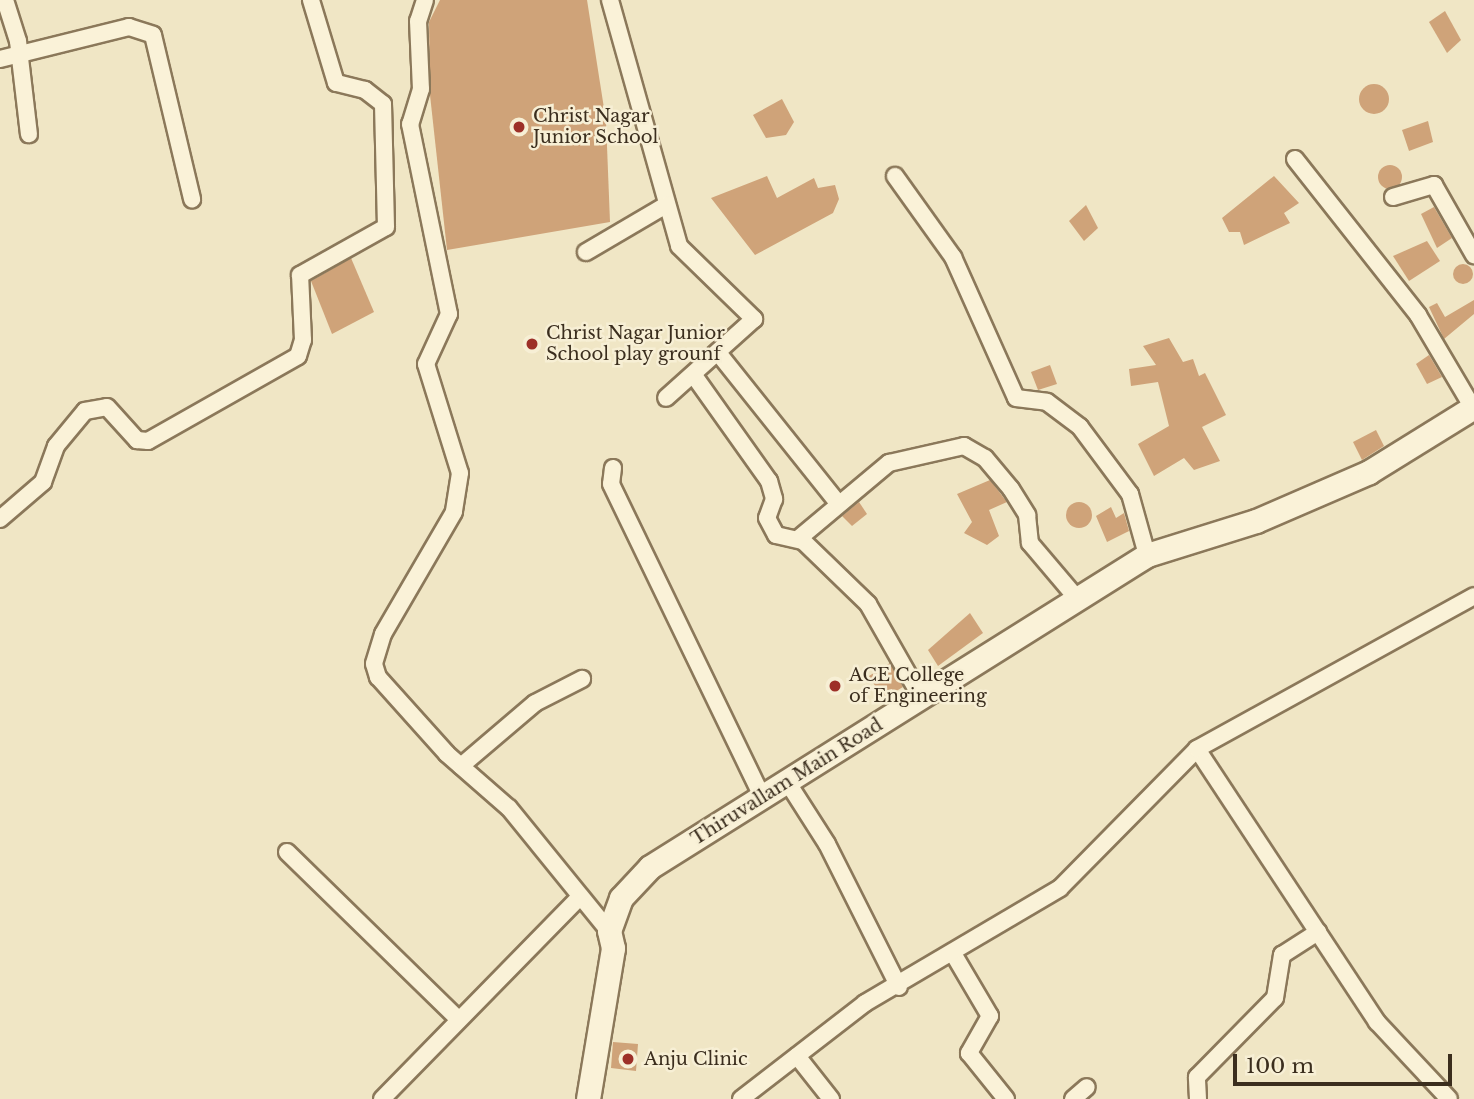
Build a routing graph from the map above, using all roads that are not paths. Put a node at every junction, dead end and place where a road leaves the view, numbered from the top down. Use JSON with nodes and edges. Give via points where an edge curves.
{"nodes":[{"id":1,"x":5,"y":0,"type":"edge"},
{"id":2,"x":311,"y":0,"type":"edge"},
{"id":3,"x":425,"y":0,"type":"edge"},
{"id":4,"x":610,"y":0,"type":"edge"},
{"id":5,"x":19,"y":54,"type":"junction"},
{"id":6,"x":0,"y":59,"type":"edge"},
{"id":7,"x":29,"y":134,"type":"dead end"},
{"id":8,"x":1295,"y":159,"type":"dead end"},
{"id":9,"x":895,"y":176,"type":"dead end"},
{"id":10,"x":1393,"y":198,"type":"dead end"},
{"id":11,"x":192,"y":200,"type":"dead end"},
{"id":12,"x":666,"y":205,"type":"junction"},
{"id":13,"x":586,"y":252,"type":"dead end"},
{"id":14,"x":1474,"y":255,"type":"edge"},
{"id":15,"x":719,"y":354,"type":"junction"},
{"id":16,"x":695,"y":377,"type":"junction"},
{"id":17,"x":666,"y":398,"type":"dead end"},
{"id":18,"x":1473,"y":407,"type":"edge"},
{"id":19,"x":613,"y":468,"type":"dead end"},
{"id":20,"x":837,"y":502,"type":"junction"},
{"id":21,"x":0,"y":519,"type":"edge"},
{"id":22,"x":798,"y":539,"type":"junction"},
{"id":23,"x":1147,"y":555,"type":"junction"},
{"id":24,"x":1075,"y":596,"type":"junction"},
{"id":25,"x":1474,"y":596,"type":"edge"},
{"id":26,"x":582,"y":679,"type":"dead end"},
{"id":27,"x":921,"y":697,"type":"junction"},
{"id":28,"x":1197,"y":749,"type":"junction"},
{"id":29,"x":461,"y":765,"type":"junction"},
{"id":30,"x":788,"y":783,"type":"junction"},
{"id":31,"x":764,"y":799,"type":"junction"},
{"id":32,"x":287,"y":852,"type":"dead end"},
{"id":33,"x":578,"y":899,"type":"junction"},
{"id":34,"x":609,"y":931,"type":"junction"},
{"id":35,"x":1318,"y":932,"type":"junction"},
{"id":36,"x":954,"y":955,"type":"junction"},
{"id":37,"x":899,"y":987,"type":"junction"},
{"id":38,"x":460,"y":1020,"type":"junction"},
{"id":39,"x":797,"y":1056,"type":"junction"},
{"id":40,"x":1087,"y":1087,"type":"dead end"},
{"id":41,"x":382,"y":1099,"type":"edge"},
{"id":42,"x":588,"y":1099,"type":"edge"},
{"id":43,"x":741,"y":1099,"type":"edge"},
{"id":44,"x":831,"y":1099,"type":"edge"},
{"id":45,"x":1006,"y":1099,"type":"edge"},
{"id":46,"x":1073,"y":1099,"type":"edge"},
{"id":47,"x":1198,"y":1099,"type":"edge"},
{"id":48,"x":1449,"y":1099,"type":"edge"}],
"edges":[{"from":1,"to":5,"type":"street"},
{"from":2,"to":21,"type":"street","via":[[336,83],[365,90],[383,104],[386,227],[300,275],[303,340],[298,356],[148,442],[137,440],[107,407],[85,411],[56,446],[43,482]]},
{"from":3,"to":29,"type":"street","via":[[418,21],[421,89],[410,124],[449,314],[426,365],[460,472],[454,512],[383,634],[374,664],[378,677]]},
{"from":4,"to":12,"type":"street"},
{"from":5,"to":6,"type":"street"},
{"from":5,"to":7,"type":"street"},
{"from":5,"to":11,"type":"street","via":[[129,27],[153,35]]},
{"from":8,"to":18,"type":"street","via":[[1418,315]]},
{"from":9,"to":23,"type":"street","via":[[953,257],[1016,398],[1047,402],[1080,427],[1130,495]]},
{"from":10,"to":14,"type":"street","via":[[1434,185]]},
{"from":12,"to":13,"type":"street"},
{"from":12,"to":15,"type":"street","via":[[679,246],[754,319]]},
{"from":15,"to":16,"type":"street"},
{"from":15,"to":20,"type":"street"},
{"from":16,"to":17,"type":"street"},
{"from":16,"to":22,"type":"street","via":[[769,481],[774,499],[767,519],[776,535]]},
{"from":18,"to":23,"type":"main road","name":"Thiruvallam Main Road","via":[[1369,472],[1256,521]]},
{"from":19,"to":31,"type":"street","via":[[615,491]]},
{"from":20,"to":22,"type":"street"},
{"from":20,"to":24,"type":"street","via":[[898,458],[972,448],[1011,489],[1027,515],[1030,543]]},
{"from":22,"to":27,"type":"street","via":[[880,619]]},
{"from":23,"to":24,"type":"main road","name":"Thiruvallam Main Road"},
{"from":24,"to":27,"type":"main road","name":"Thiruvallam Main Road"},
{"from":25,"to":28,"type":"street"},
{"from":26,"to":29,"type":"street","via":[[536,703]]},
{"from":27,"to":30,"type":"main road","name":"Thiruvallam Main Road"},
{"from":28,"to":35,"type":"street"},
{"from":28,"to":36,"type":"street","via":[[1060,888]]},
{"from":29,"to":33,"type":"street","via":[[509,808]]},
{"from":30,"to":31,"type":"main road","name":"Thiruvallam Main Road"},
{"from":30,"to":37,"type":"street","via":[[827,844]]},
{"from":31,"to":34,"type":"main road","name":"Thiruvallam Main Road","via":[[650,867],[621,898]]},
{"from":32,"to":38,"type":"street"},
{"from":33,"to":34,"type":"street"},
{"from":33,"to":38,"type":"street"},
{"from":34,"to":42,"type":"main road","name":"Thiruvallam Main Road","via":[[613,948]]},
{"from":35,"to":47,"type":"street","via":[[1282,955],[1275,998],[1197,1077]]},
{"from":35,"to":48,"type":"street","via":[[1377,1022]]},
{"from":36,"to":37,"type":"street"},
{"from":36,"to":45,"type":"street","via":[[990,1016],[969,1053]]},
{"from":37,"to":39,"type":"street","via":[[865,1003]]},
{"from":38,"to":41,"type":"street"},
{"from":39,"to":43,"type":"street"},
{"from":39,"to":44,"type":"street"},
{"from":40,"to":46,"type":"street"}]}
